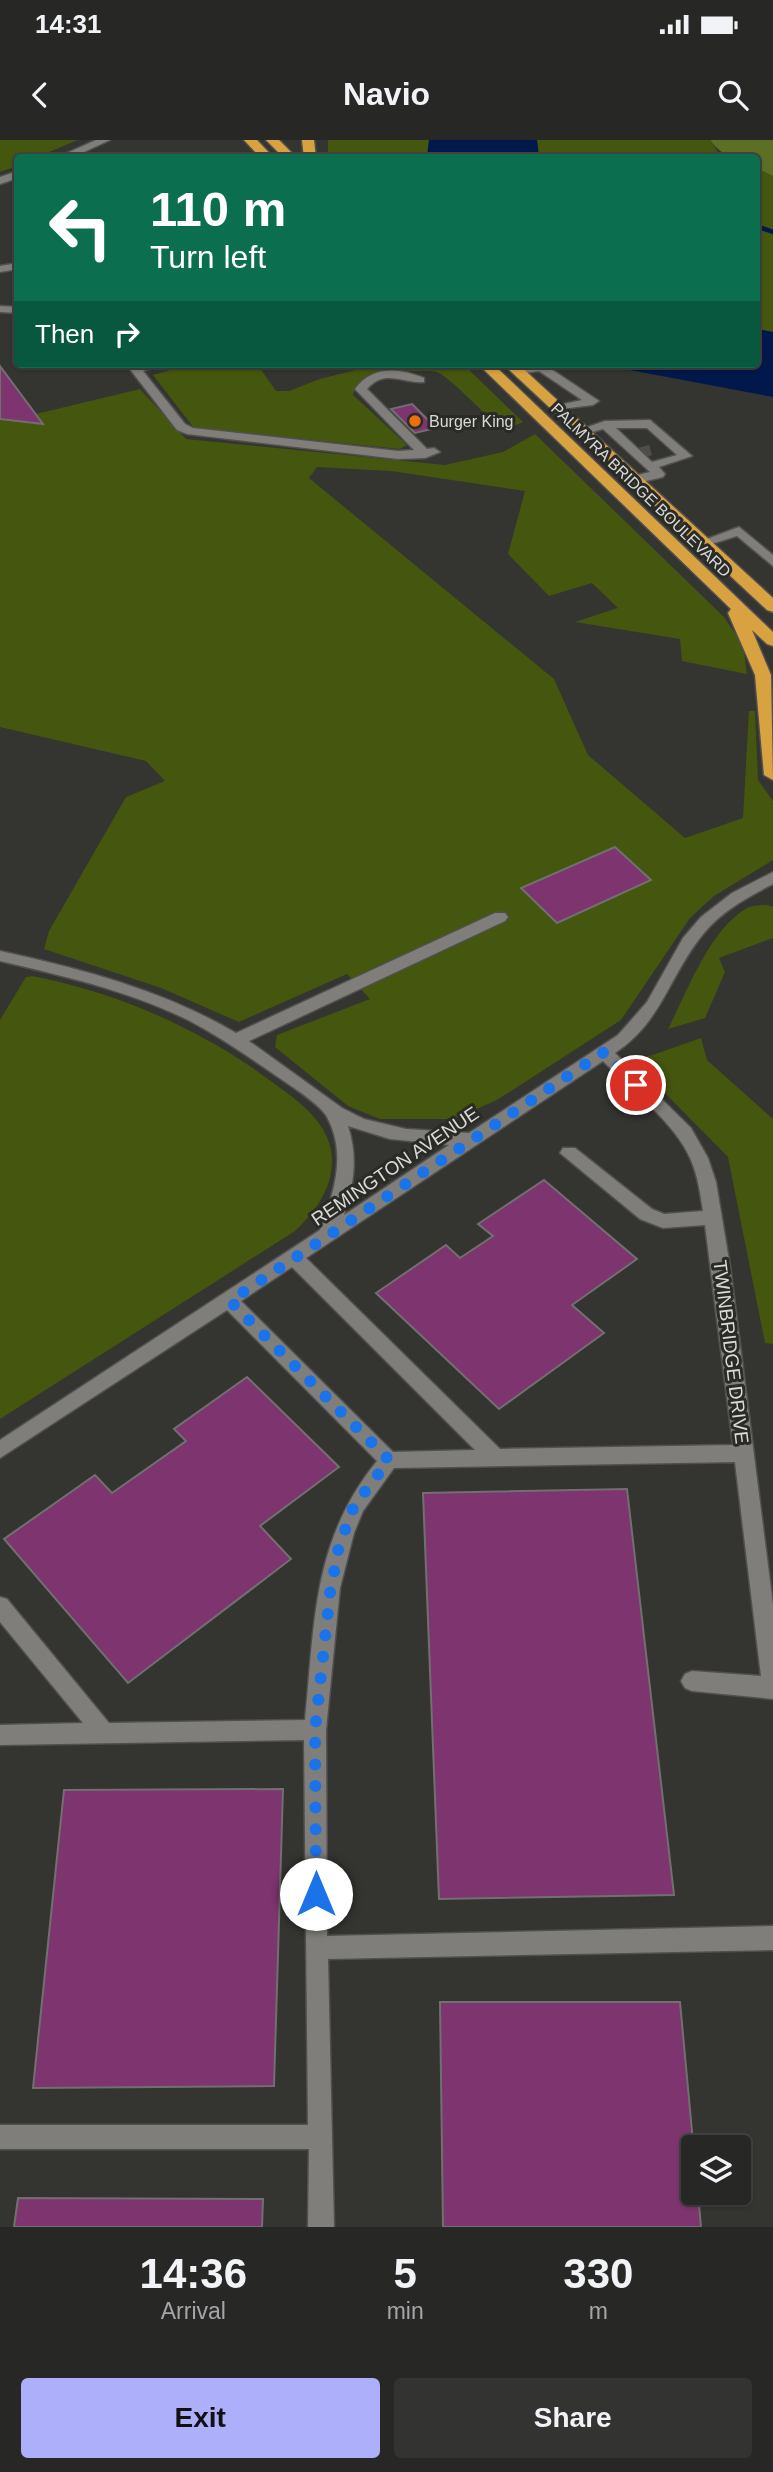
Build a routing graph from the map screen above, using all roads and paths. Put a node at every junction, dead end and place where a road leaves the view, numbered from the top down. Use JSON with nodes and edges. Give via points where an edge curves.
{"nodes":[{"id":1,"x":105,"y":140,"type":"edge"},
{"id":2,"x":250,"y":140,"type":"edge"},
{"id":3,"x":272,"y":140,"type":"edge"},
{"id":4,"x":71,"y":154,"type":"edge"},
{"id":5,"x":264,"y":154,"type":"edge"},
{"id":6,"x":287,"y":154,"type":"edge"},
{"id":7,"x":136,"y":368,"type":"edge"},
{"id":8,"x":489,"y":368,"type":"edge"},
{"id":9,"x":514,"y":368,"type":"edge"},
{"id":10,"x":542,"y":368,"type":"edge"},
{"id":11,"x":420,"y":380,"type":"dead end"},
{"id":12,"x":558,"y":408,"type":"junction"},
{"id":13,"x":605,"y":425,"type":"junction"},
{"id":14,"x":582,"y":431,"type":"junction"},
{"id":15,"x":662,"y":434,"type":"junction"},
{"id":16,"x":644,"y":439,"type":"tunnel mouth"},
{"id":17,"x":673,"y":444,"type":"junction"},
{"id":18,"x":654,"y":449,"type":"tunnel mouth"},
{"id":19,"x":650,"y":466,"type":"junction"},
{"id":20,"x":634,"y":480,"type":"junction"},
{"id":21,"x":702,"y":543,"type":"junction"},
{"id":22,"x":770,"y":556,"type":"edge"},
{"id":23,"x":729,"y":599,"type":"junction"},
{"id":24,"x":773,"y":606,"type":"edge"},
{"id":25,"x":773,"y":641,"type":"edge"},
{"id":26,"x":773,"y":775,"type":"edge"},
{"id":27,"x":773,"y":877,"type":"edge"},
{"id":28,"x":500,"y":917,"type":"dead end"},
{"id":29,"x":0,"y":956,"type":"edge"},
{"id":30,"x":237,"y":1041,"type":"junction"},
{"id":31,"x":604,"y":1052,"type":"junction"},
{"id":32,"x":332,"y":1109,"type":"junction"},
{"id":33,"x":473,"y":1139,"type":"junction"},
{"id":34,"x":569,"y":1153,"type":"dead end"},
{"id":35,"x":713,"y":1217,"type":"junction"},
{"id":36,"x":327,"y":1236,"type":"junction"},
{"id":37,"x":295,"y":1258,"type":"junction"},
{"id":38,"x":230,"y":1301,"type":"junction"},
{"id":39,"x":0,"y":1450,"type":"edge"},
{"id":40,"x":744,"y":1453,"type":"junction"},
{"id":41,"x":496,"y":1458,"type":"junction"},
{"id":42,"x":389,"y":1460,"type":"junction"},
{"id":43,"x":0,"y":1606,"type":"edge"},
{"id":44,"x":772,"y":1677,"type":"edge"},
{"id":45,"x":692,"y":1681,"type":"dead end"},
{"id":46,"x":315,"y":1730,"type":"junction"},
{"id":47,"x":104,"y":1733,"type":"junction"},
{"id":48,"x":0,"y":1735,"type":"edge"},
{"id":49,"x":773,"y":1938,"type":"edge"},
{"id":50,"x":316,"y":1948,"type":"junction"},
{"id":51,"x":0,"y":2137,"type":"edge"},
{"id":52,"x":321,"y":2137,"type":"junction"},
{"id":53,"x":321,"y":2227,"type":"edge"}],
"edges":[{"from":1,"to":4,"type":"street"},
{"from":2,"to":5,"type":"highway"},
{"from":3,"to":6,"type":"highway"},
{"from":7,"to":11,"type":"street","via":[[181,427],[191,431],[398,455],[430,453],[361,389],[384,374]]},
{"from":8,"to":23,"type":"highway","name":"PALMYRA BRIDGE BOULEVARD"},
{"from":9,"to":12,"type":"highway","name":"PALMYRA BRIDGE BOULEVARD"},
{"from":10,"to":12,"type":"street","via":[[593,401]]},
{"from":12,"to":14,"type":"highway","name":"PALMYRA BRIDGE BOULEVARD"},
{"from":13,"to":14,"type":"street"},
{"from":13,"to":15,"type":"street","via":[[650,424]]},
{"from":13,"to":19,"type":"street"},
{"from":14,"to":20,"type":"highway","name":"PALMYRA BRIDGE BOULEVARD"},
{"from":15,"to":16,"type":"street"},
{"from":15,"to":17,"type":"street"},
{"from":17,"to":18,"type":"street"},
{"from":17,"to":19,"type":"street","via":[[686,456]]},
{"from":19,"to":20,"type":"street","via":[[659,474]]},
{"from":20,"to":21,"type":"highway","name":"PALMYRA BRIDGE BOULEVARD"},
{"from":21,"to":22,"type":"street","via":[[738,531]]},
{"from":21,"to":24,"type":"highway","name":"PALMYRA BRIDGE BOULEVARD"},
{"from":23,"to":25,"type":"highway","name":"PALMYRA BRIDGE BOULEVARD"},
{"from":23,"to":26,"type":"highway","via":[[763,675]]},
{"from":27,"to":31,"type":"street","name":"REMINGTON AVENUE","via":[[723,904],[690,940],[639,1027]]},
{"from":28,"to":30,"type":"street"},
{"from":29,"to":30,"type":"street","via":[[147,996]]},
{"from":30,"to":32,"type":"street"},
{"from":31,"to":33,"type":"street","name":"REMINGTON AVENUE"},
{"from":31,"to":35,"type":"street","name":"TWINBRIDGE DRIVE","via":[[685,1133],[699,1158]]},
{"from":32,"to":33,"type":"street","via":[[358,1123],[401,1135]]},
{"from":32,"to":36,"type":"street","via":[[342,1127],[346,1179]]},
{"from":33,"to":36,"type":"street","name":"REMINGTON AVENUE"},
{"from":34,"to":35,"type":"street","via":[[646,1214],[663,1221]]},
{"from":35,"to":40,"type":"street","name":"TWINBRIDGE DRIVE"},
{"from":36,"to":37,"type":"street","name":"REMINGTON AVENUE"},
{"from":37,"to":38,"type":"street","name":"REMINGTON AVENUE"},
{"from":37,"to":41,"type":"street"},
{"from":38,"to":39,"type":"street","name":"REMINGTON AVENUE"},
{"from":38,"to":42,"type":"street"},
{"from":40,"to":41,"type":"street"},
{"from":40,"to":44,"type":"street","name":"TWINBRIDGE DRIVE"},
{"from":41,"to":42,"type":"street"},
{"from":42,"to":46,"type":"street","via":[[354,1506],[339,1546]]},
{"from":43,"to":47,"type":"street"},
{"from":44,"to":45,"type":"street"},
{"from":46,"to":47,"type":"street"},
{"from":46,"to":50,"type":"street"},
{"from":47,"to":48,"type":"street"},
{"from":49,"to":50,"type":"street"},
{"from":50,"to":52,"type":"street"},
{"from":51,"to":52,"type":"street"},
{"from":52,"to":53,"type":"street"}]}
